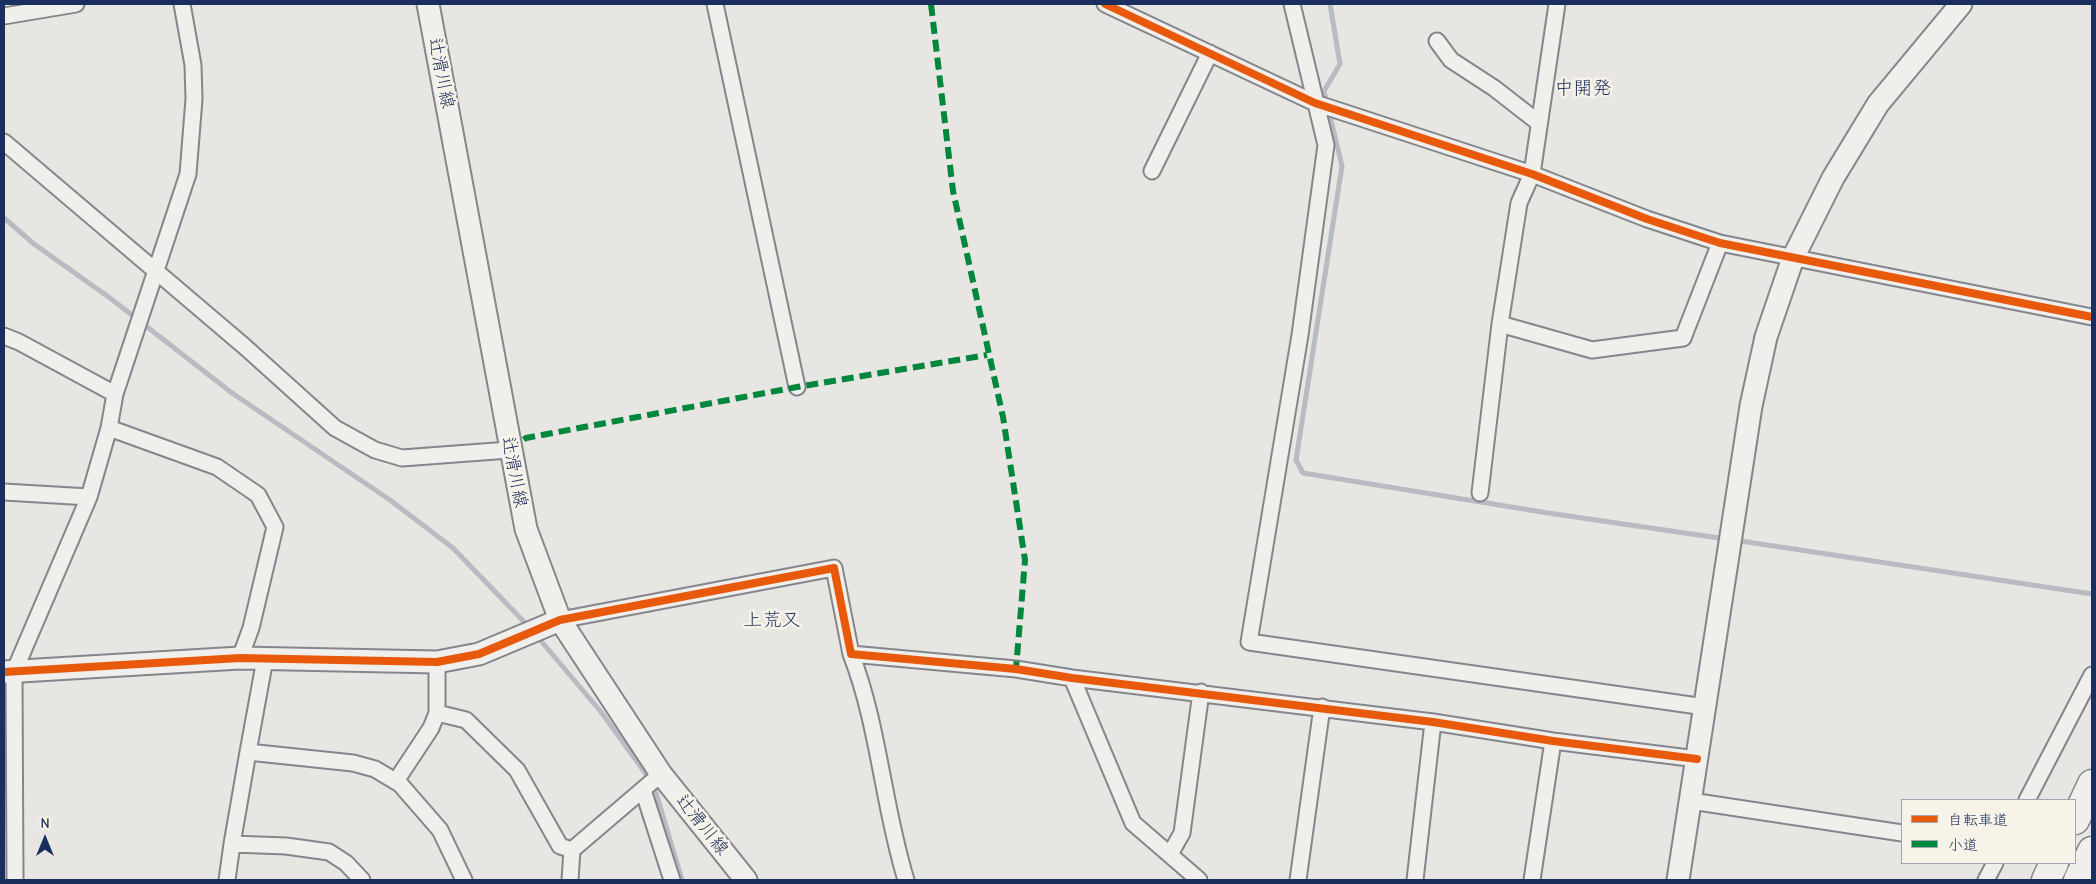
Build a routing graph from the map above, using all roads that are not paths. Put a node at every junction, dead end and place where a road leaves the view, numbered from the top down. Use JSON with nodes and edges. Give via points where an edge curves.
{"nodes":[{"id":1,"x":76,"y":4,"type":"edge"},
{"id":2,"x":182,"y":4,"type":"edge"},
{"id":3,"x":428,"y":4,"type":"edge"},
{"id":4,"x":715,"y":4,"type":"edge"},
{"id":5,"x":1105,"y":4,"type":"edge"},
{"id":6,"x":1292,"y":4,"type":"edge"},
{"id":7,"x":1557,"y":4,"type":"edge"},
{"id":8,"x":1961,"y":4,"type":"edge"},
{"id":9,"x":4,"y":16,"type":"edge"},
{"id":10,"x":1438,"y":41,"type":"dead end"},
{"id":11,"x":1210,"y":53,"type":"junction"},
{"id":12,"x":1315,"y":103,"type":"junction"},
{"id":13,"x":1539,"y":123,"type":"junction"},
{"id":14,"x":4,"y":143,"type":"edge"},
{"id":15,"x":1152,"y":171,"type":"dead end"},
{"id":16,"x":1532,"y":174,"type":"junction"},
{"id":17,"x":1720,"y":243,"type":"junction"},
{"id":18,"x":1793,"y":258,"type":"junction"},
{"id":19,"x":155,"y":270,"type":"junction"},
{"id":20,"x":2092,"y":317,"type":"edge"},
{"id":21,"x":1500,"y":324,"type":"junction"},
{"id":22,"x":4,"y":336,"type":"edge"},
{"id":23,"x":797,"y":387,"type":"dead end"},
{"id":24,"x":115,"y":394,"type":"junction"},
{"id":25,"x":109,"y":428,"type":"junction"},
{"id":26,"x":509,"y":450,"type":"junction"},
{"id":27,"x":4,"y":492,"type":"edge"},
{"id":28,"x":1480,"y":493,"type":"dead end"},
{"id":29,"x":89,"y":497,"type":"junction"},
{"id":30,"x":560,"y":620,"type":"junction"},
{"id":31,"x":851,"y":654,"type":"junction"},
{"id":32,"x":240,"y":658,"type":"junction"},
{"id":33,"x":265,"y":659,"type":"junction"},
{"id":34,"x":437,"y":662,"type":"junction"},
{"id":35,"x":9,"y":672,"type":"edge"},
{"id":36,"x":2092,"y":674,"type":"edge"},
{"id":37,"x":1072,"y":678,"type":"junction"},
{"id":38,"x":1201,"y":692,"type":"junction"},
{"id":39,"x":1322,"y":707,"type":"junction"},
{"id":40,"x":1705,"y":707,"type":"junction"},
{"id":41,"x":437,"y":713,"type":"junction"},
{"id":42,"x":1433,"y":722,"type":"junction"},
{"id":43,"x":1553,"y":741,"type":"junction"},
{"id":44,"x":248,"y":752,"type":"junction"},
{"id":45,"x":1697,"y":759,"type":"junction"},
{"id":46,"x":661,"y":774,"type":"junction"},
{"id":47,"x":396,"y":782,"type":"junction"},
{"id":48,"x":2092,"y":784,"type":"edge"},
{"id":49,"x":643,"y":790,"type":"junction"},
{"id":50,"x":2028,"y":799,"type":"edge"},
{"id":51,"x":1691,"y":801,"type":"junction"},
{"id":52,"x":2076,"y":818,"type":"edge"},
{"id":53,"x":1901,"y":833,"type":"edge"},
{"id":54,"x":232,"y":844,"type":"junction"},
{"id":55,"x":572,"y":850,"type":"junction"},
{"id":56,"x":2092,"y":852,"type":"edge"},
{"id":57,"x":1170,"y":854,"type":"junction"},
{"id":58,"x":1994,"y":864,"type":"edge"},
{"id":59,"x":2054,"y":864,"type":"edge"},
{"id":60,"x":15,"y":880,"type":"edge"},
{"id":61,"x":227,"y":880,"type":"edge"},
{"id":62,"x":362,"y":880,"type":"edge"},
{"id":63,"x":464,"y":880,"type":"edge"},
{"id":64,"x":570,"y":880,"type":"edge"},
{"id":65,"x":672,"y":880,"type":"edge"},
{"id":66,"x":746,"y":880,"type":"edge"},
{"id":67,"x":906,"y":880,"type":"edge"},
{"id":68,"x":1199,"y":880,"type":"edge"},
{"id":69,"x":1298,"y":880,"type":"edge"},
{"id":70,"x":1416,"y":880,"type":"edge"},
{"id":71,"x":1532,"y":880,"type":"edge"},
{"id":72,"x":1678,"y":880,"type":"edge"},
{"id":73,"x":1986,"y":880,"type":"edge"},
{"id":74,"x":2046,"y":880,"type":"edge"},
{"id":75,"x":2078,"y":880,"type":"edge"}],
"edges":[{"from":1,"to":9,"type":"street"},
{"from":2,"to":19,"type":"street","via":[[193,65],[194,99],[188,174]]},
{"from":3,"to":26,"type":"street","name":"辻滑川線"},
{"from":4,"to":23,"type":"street"},
{"from":5,"to":11,"type":"street"},
{"from":6,"to":12,"type":"street"},
{"from":7,"to":13,"type":"street"},
{"from":8,"to":18,"type":"street","via":[[1878,104],[1832,178]]},
{"from":10,"to":13,"type":"street","via":[[1451,60]]},
{"from":11,"to":12,"type":"street"},
{"from":11,"to":15,"type":"street"},
{"from":12,"to":16,"type":"street"},
{"from":12,"to":40,"type":"street","via":[[1326,145],[1298,344],[1249,642]]},
{"from":13,"to":16,"type":"street"},
{"from":14,"to":19,"type":"street"},
{"from":16,"to":17,"type":"street","via":[[1647,220]]},
{"from":16,"to":21,"type":"street","via":[[1519,203]]},
{"from":17,"to":18,"type":"street"},
{"from":17,"to":21,"type":"street","via":[[1683,338],[1592,350]]},
{"from":18,"to":20,"type":"street"},
{"from":18,"to":40,"type":"street","via":[[1766,337],[1751,406]]},
{"from":19,"to":24,"type":"street"},
{"from":19,"to":26,"type":"street","via":[[335,428],[375,450],[402,458]]},
{"from":21,"to":28,"type":"street"},
{"from":22,"to":24,"type":"street"},
{"from":24,"to":25,"type":"street"},
{"from":25,"to":29,"type":"street"},
{"from":25,"to":32,"type":"street","via":[[217,467],[258,496],[275,527],[251,628]]},
{"from":26,"to":30,"type":"street","name":"辻滑川線","via":[[526,529]]},
{"from":27,"to":29,"type":"street"},
{"from":29,"to":35,"type":"street"},
{"from":30,"to":31,"type":"street","via":[[834,568]]},
{"from":30,"to":34,"type":"street","via":[[479,654]]},
{"from":30,"to":46,"type":"street","name":"辻滑川線"},
{"from":31,"to":37,"type":"street","via":[[1016,669]]},
{"from":31,"to":67,"type":"street","via":[[861,681],[894,843]]},
{"from":32,"to":33,"type":"street"},
{"from":32,"to":35,"type":"street"},
{"from":33,"to":34,"type":"street"},
{"from":33,"to":44,"type":"street"},
{"from":34,"to":41,"type":"street"},
{"from":35,"to":60,"type":"street"},
{"from":36,"to":50,"type":"street"},
{"from":37,"to":38,"type":"street"},
{"from":37,"to":57,"type":"street","via":[[1133,823]]},
{"from":38,"to":39,"type":"street"},
{"from":38,"to":57,"type":"street","via":[[1182,834]]},
{"from":39,"to":42,"type":"street"},
{"from":39,"to":69,"type":"street"},
{"from":40,"to":45,"type":"street"},
{"from":41,"to":47,"type":"street","via":[[431,728]]},
{"from":41,"to":55,"type":"street","via":[[466,720],[517,770],[560,846]]},
{"from":42,"to":43,"type":"street"},
{"from":42,"to":70,"type":"street"},
{"from":43,"to":45,"type":"street"},
{"from":43,"to":71,"type":"street"},
{"from":44,"to":47,"type":"street","via":[[353,763]]},
{"from":44,"to":54,"type":"street"},
{"from":45,"to":51,"type":"street"},
{"from":46,"to":49,"type":"street"},
{"from":46,"to":66,"type":"street","name":"辻滑川線"},
{"from":47,"to":63,"type":"street","via":[[440,830]]},
{"from":48,"to":52,"type":"highway"},
{"from":49,"to":55,"type":"street"},
{"from":49,"to":65,"type":"street"},
{"from":51,"to":53,"type":"street"},
{"from":51,"to":72,"type":"street"},
{"from":54,"to":61,"type":"street"},
{"from":54,"to":62,"type":"street","via":[[329,852],[346,863]]},
{"from":55,"to":64,"type":"street"},
{"from":56,"to":75,"type":"highway"},
{"from":57,"to":68,"type":"street"},
{"from":58,"to":73,"type":"street"},
{"from":59,"to":74,"type":"highway"}]}
